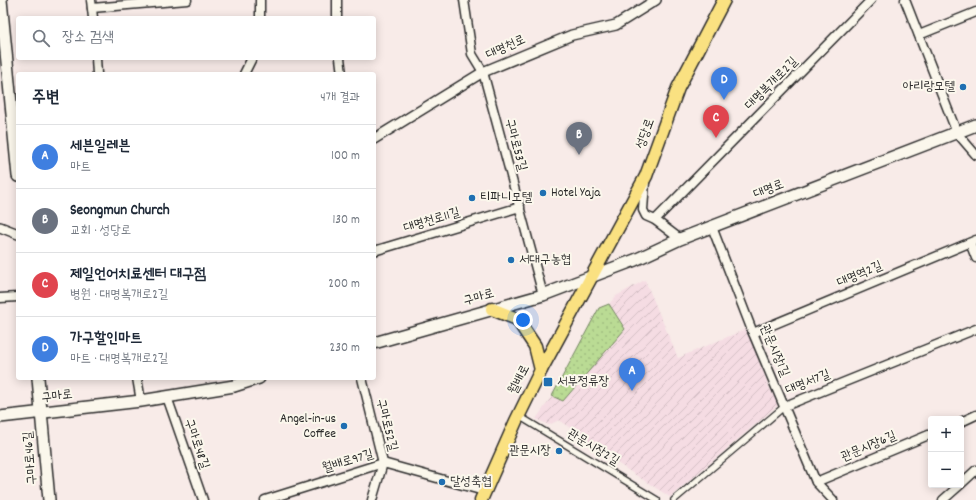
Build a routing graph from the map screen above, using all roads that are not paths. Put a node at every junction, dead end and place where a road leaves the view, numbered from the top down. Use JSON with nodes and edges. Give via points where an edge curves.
{"nodes":[{"id":1,"x":1,"y":0,"type":"edge"},
{"id":2,"x":187,"y":0,"type":"edge"},
{"id":3,"x":260,"y":0,"type":"edge"},
{"id":4,"x":337,"y":0,"type":"edge"},
{"id":5,"x":464,"y":0,"type":"edge"},
{"id":6,"x":656,"y":0,"type":"edge"},
{"id":7,"x":724,"y":0,"type":"edge"},
{"id":8,"x":871,"y":0,"type":"edge"},
{"id":9,"x":905,"y":0,"type":"edge"},
{"id":10,"x":92,"y":4,"type":"edge"},
{"id":11,"x":976,"y":12,"type":"edge"},
{"id":12,"x":93,"y":16,"type":"edge"},
{"id":13,"x":260,"y":16,"type":"edge"},
{"id":14,"x":337,"y":16,"type":"edge"},
{"id":15,"x":919,"y":35,"type":"junction"},
{"id":16,"x":96,"y":60,"type":"edge"},
{"id":17,"x":251,"y":60,"type":"edge"},
{"id":18,"x":340,"y":60,"type":"edge"},
{"id":19,"x":98,"y":72,"type":"edge"},
{"id":20,"x":245,"y":72,"type":"edge"},
{"id":21,"x":342,"y":72,"type":"edge"},
{"id":22,"x":483,"y":72,"type":"junction"},
{"id":23,"x":4,"y":76,"type":"edge"},
{"id":24,"x":976,"y":125,"type":"edge"},
{"id":25,"x":16,"y":128,"type":"edge"},
{"id":26,"x":957,"y":133,"type":"junction"},
{"id":27,"x":376,"y":137,"type":"edge"},
{"id":28,"x":976,"y":154,"type":"edge"},
{"id":29,"x":646,"y":176,"type":"junction"},
{"id":30,"x":520,"y":208,"type":"junction"},
{"id":31,"x":655,"y":220,"type":"junction"},
{"id":32,"x":0,"y":227,"type":"edge"},
{"id":33,"x":712,"y":227,"type":"junction"},
{"id":34,"x":16,"y":233,"type":"edge"},
{"id":35,"x":680,"y":240,"type":"junction"},
{"id":36,"x":973,"y":242,"type":"edge"},
{"id":37,"x":376,"y":250,"type":"edge"},
{"id":38,"x":976,"y":258,"type":"edge"},
{"id":39,"x":591,"y":277,"type":"junction"},
{"id":40,"x":543,"y":295,"type":"junction"},
{"id":41,"x":16,"y":297,"type":"edge"},
{"id":42,"x":0,"y":298,"type":"edge"},
{"id":43,"x":492,"y":309,"type":"junction"},
{"id":44,"x":976,"y":329,"type":"edge"},
{"id":45,"x":754,"y":333,"type":"junction"},
{"id":46,"x":376,"y":342,"type":"edge"},
{"id":47,"x":541,"y":370,"type":"junction"},
{"id":48,"x":38,"y":380,"type":"edge"},
{"id":49,"x":137,"y":380,"type":"edge"},
{"id":50,"x":253,"y":380,"type":"edge"},
{"id":51,"x":362,"y":380,"type":"edge"},
{"id":52,"x":167,"y":397,"type":"junction"},
{"id":53,"x":141,"y":401,"type":"junction"},
{"id":54,"x":785,"y":406,"type":"junction"},
{"id":55,"x":41,"y":413,"type":"junction"},
{"id":56,"x":976,"y":415,"type":"edge"},
{"id":57,"x":518,"y":416,"type":"junction"},
{"id":58,"x":0,"y":417,"type":"edge"},
{"id":59,"x":964,"y":421,"type":"edge"},
{"id":60,"x":928,"y":435,"type":"edge"},
{"id":61,"x":383,"y":463,"type":"junction"},
{"id":62,"x":976,"y":470,"type":"edge"},
{"id":63,"x":964,"y":480,"type":"edge"},
{"id":64,"x":816,"y":482,"type":"junction"},
{"id":65,"x":956,"y":488,"type":"edge"},
{"id":66,"x":483,"y":496,"type":"edge"},
{"id":67,"x":49,"y":500,"type":"edge"},
{"id":68,"x":203,"y":500,"type":"edge"},
{"id":69,"x":265,"y":500,"type":"edge"},
{"id":70,"x":372,"y":500,"type":"edge"},
{"id":71,"x":657,"y":500,"type":"edge"},
{"id":72,"x":674,"y":500,"type":"edge"},
{"id":73,"x":833,"y":500,"type":"edge"},
{"id":74,"x":943,"y":500,"type":"edge"}],
"edges":[{"from":1,"to":23,"type":"main road"},
{"from":2,"to":10,"type":"street"},
{"from":3,"to":13,"type":"street"},
{"from":4,"to":14,"type":"street"},
{"from":5,"to":22,"type":"street","name":"구마로53길","via":[[472,54]]},
{"from":6,"to":22,"type":"street","name":"대명천로","via":[[616,26],[572,35]]},
{"from":7,"to":29,"type":"main road","name":"성당로","via":[[678,88]]},
{"from":8,"to":31,"type":"street","name":"대명복개로2길"},
{"from":9,"to":15,"type":"street"},
{"from":10,"to":12,"type":"street"},
{"from":11,"to":15,"type":"street"},
{"from":15,"to":26,"type":"street"},
{"from":16,"to":19,"type":"street"},
{"from":17,"to":20,"type":"street"},
{"from":18,"to":21,"type":"street"},
{"from":22,"to":27,"type":"street","name":"대명천로"},
{"from":22,"to":30,"type":"street","name":"구마로53길"},
{"from":23,"to":25,"type":"main road"},
{"from":24,"to":26,"type":"main road","name":"대명로"},
{"from":26,"to":28,"type":"street"},
{"from":26,"to":33,"type":"main road","name":"대명로"},
{"from":29,"to":31,"type":"street","via":[[643,210],[646,216]]},
{"from":29,"to":39,"type":"main road","name":"성당로"},
{"from":30,"to":37,"type":"street","name":"대명천로11길"},
{"from":30,"to":40,"type":"street","name":"구마로53길"},
{"from":31,"to":35,"type":"street"},
{"from":32,"to":34,"type":"street"},
{"from":33,"to":35,"type":"main road","name":"대명로"},
{"from":33,"to":45,"type":"street","name":"관문시장1길"},
{"from":35,"to":39,"type":"main road","name":"대명로"},
{"from":36,"to":38,"type":"street"},
{"from":36,"to":45,"type":"street","name":"대명역2길"},
{"from":39,"to":40,"type":"main road","name":"구마로"},
{"from":39,"to":47,"type":"main road","name":"월배로"},
{"from":40,"to":43,"type":"main road","name":"구마로"},
{"from":41,"to":42,"type":"street"},
{"from":43,"to":46,"type":"main road","name":"구마로"},
{"from":43,"to":47,"type":"main road","via":[[517,319],[535,346]]},
{"from":44,"to":54,"type":"street","name":"대명서7길"},
{"from":45,"to":54,"type":"street","name":"관문시장1길"},
{"from":47,"to":57,"type":"main road","name":"월배로"},
{"from":48,"to":55,"type":"main road","name":"구마로46길"},
{"from":49,"to":53,"type":"street"},
{"from":50,"to":52,"type":"main road","name":"구마로","via":[[234,386]]},
{"from":51,"to":61,"type":"street","name":"구마로52길"},
{"from":52,"to":53,"type":"main road","name":"구마로"},
{"from":52,"to":68,"type":"street","name":"구마로48길"},
{"from":53,"to":55,"type":"main road","name":"구마로"},
{"from":54,"to":64,"type":"street","name":"관문시장1길"},
{"from":54,"to":72,"type":"street","name":"대명서7길"},
{"from":55,"to":58,"type":"main road","name":"구마로"},
{"from":55,"to":67,"type":"main road","name":"구마로46길"},
{"from":56,"to":59,"type":"street"},
{"from":57,"to":66,"type":"main road","name":"월배로"},
{"from":57,"to":71,"type":"street","name":"관문시장2길"},
{"from":60,"to":64,"type":"street","name":"관문시장6길"},
{"from":61,"to":66,"type":"street","name":"월배로97길"},
{"from":61,"to":69,"type":"street","name":"월배로97길"},
{"from":61,"to":70,"type":"street","name":"구마로52길"},
{"from":62,"to":63,"type":"street"},
{"from":64,"to":73,"type":"street","name":"관문시장1길"},
{"from":65,"to":74,"type":"street"}]}
